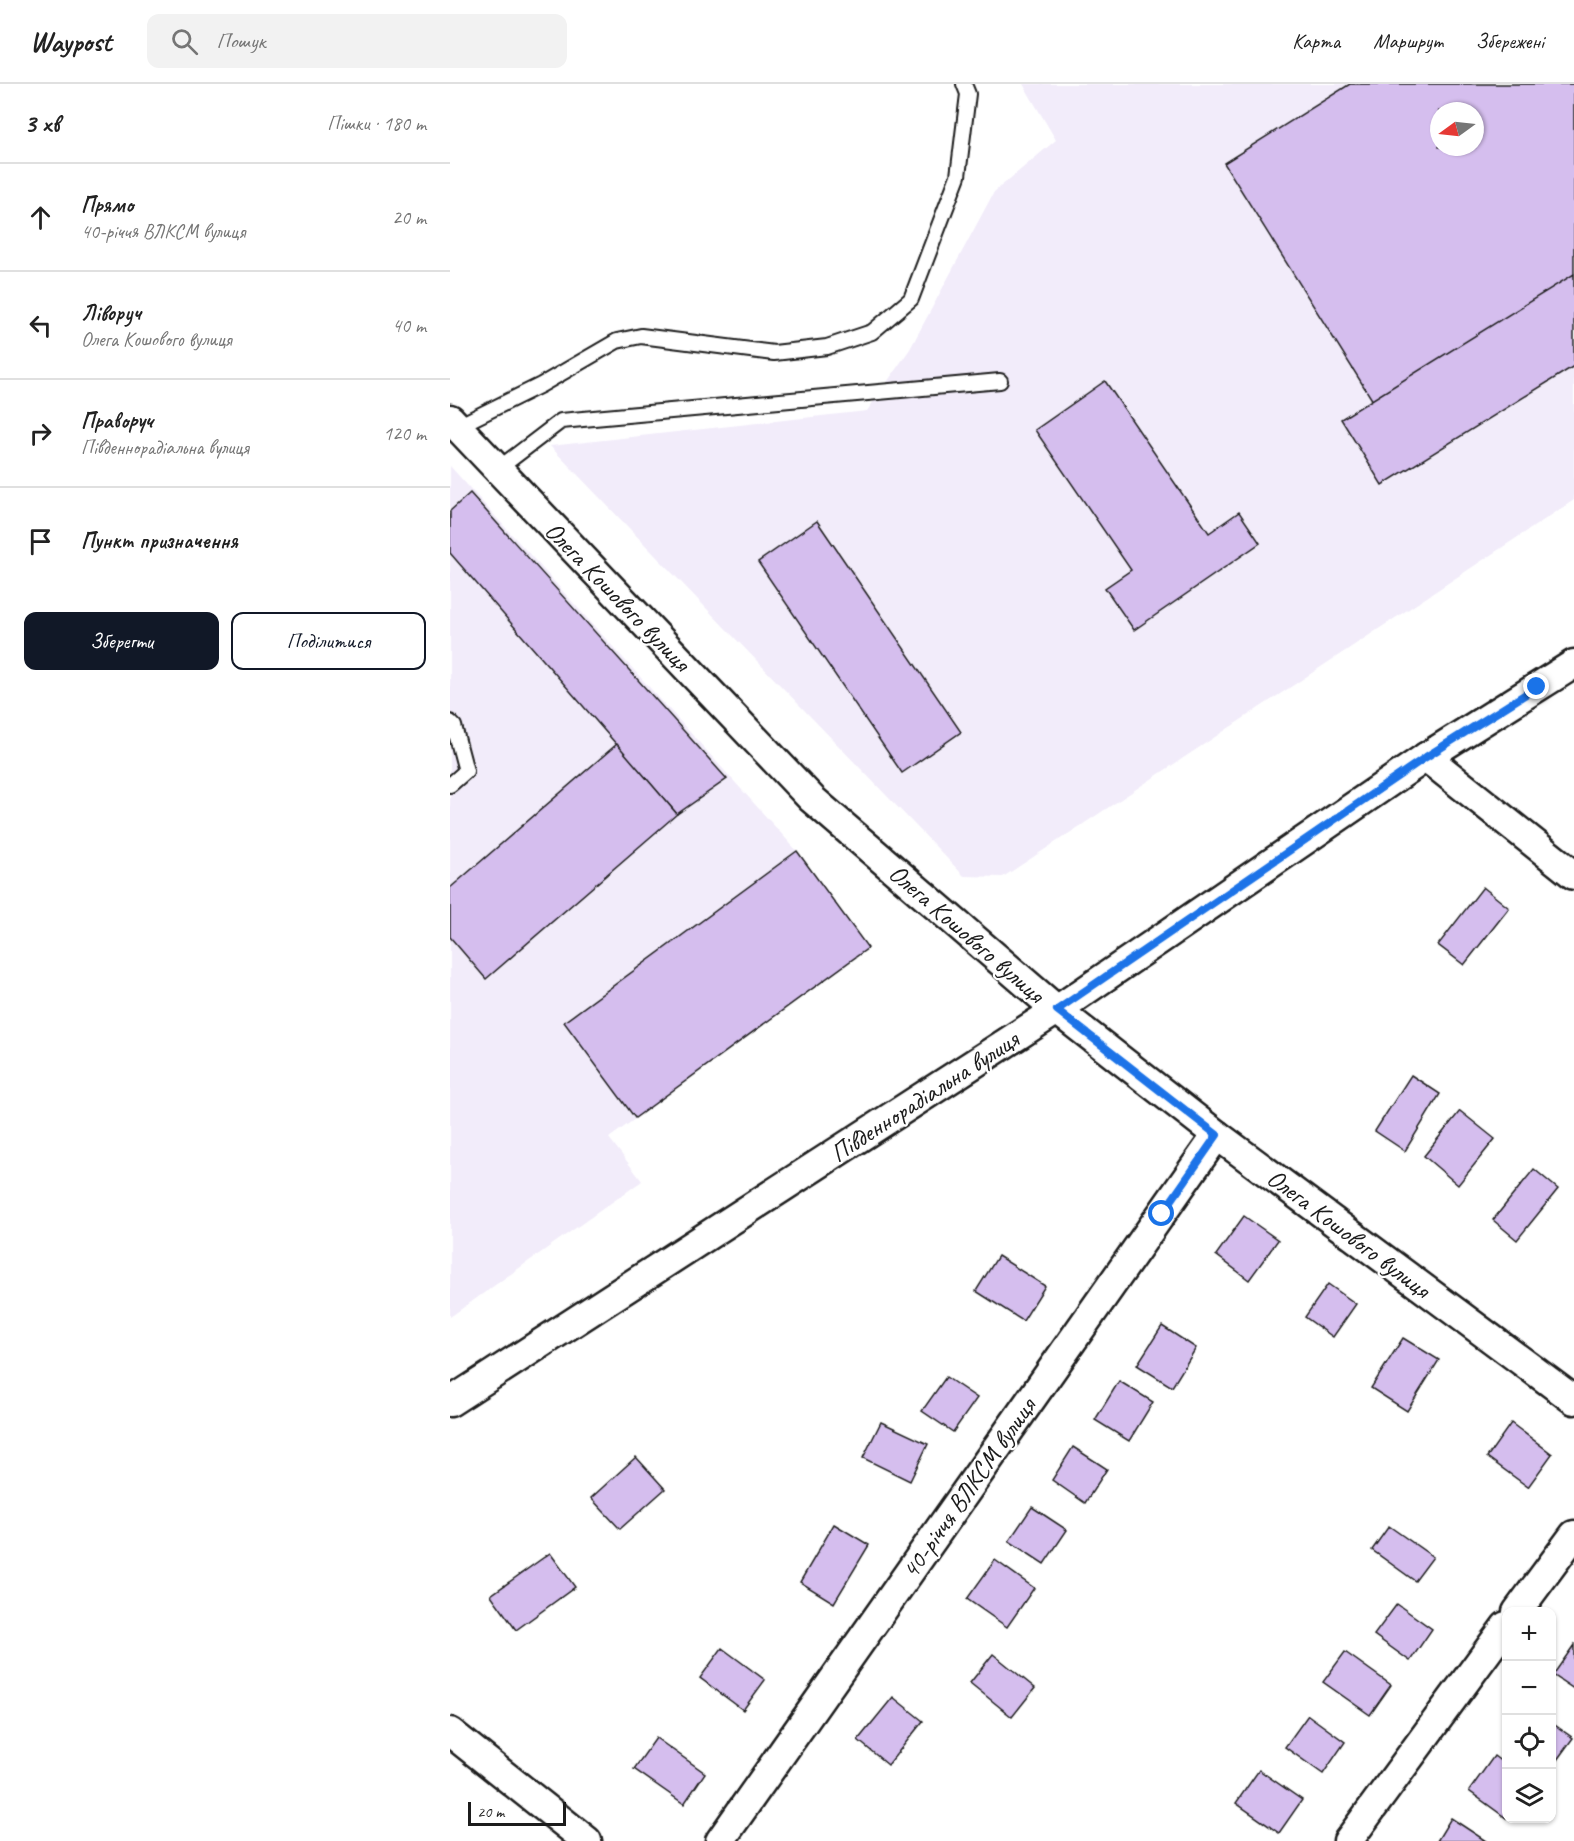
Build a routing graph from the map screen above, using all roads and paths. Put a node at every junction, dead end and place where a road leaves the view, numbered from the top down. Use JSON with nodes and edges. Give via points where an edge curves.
{"nodes":[{"id":1,"x":964,"y":84,"type":"edge"},
{"id":2,"x":1000,"y":381,"type":"dead end"},
{"id":3,"x":453,"y":423,"type":"edge"},
{"id":4,"x":498,"y":469,"type":"junction"},
{"id":5,"x":1574,"y":664,"type":"edge"},
{"id":6,"x":450,"y":722,"type":"edge"},
{"id":7,"x":1426,"y":757,"type":"junction"},
{"id":8,"x":450,"y":785,"type":"edge"},
{"id":9,"x":1574,"y":875,"type":"edge"},
{"id":10,"x":1057,"y":1010,"type":"junction"},
{"id":11,"x":1217,"y":1135,"type":"junction"},
{"id":12,"x":1574,"y":1400,"type":"edge"},
{"id":13,"x":450,"y":1402,"type":"edge"},
{"id":14,"x":1574,"y":1535,"type":"edge"},
{"id":15,"x":1520,"y":1607,"type":"edge"},
{"id":16,"x":1502,"y":1631,"type":"edge"},
{"id":17,"x":450,"y":1732,"type":"edge"},
{"id":18,"x":588,"y":1841,"type":"edge"},
{"id":19,"x":720,"y":1841,"type":"edge"},
{"id":20,"x":1348,"y":1841,"type":"edge"}],
"edges":[{"from":1,"to":3,"type":"lane","via":[[968,94],[958,176],[911,299],[872,332],[827,347],[774,353],[641,336],[617,341],[542,385]]},
{"from":2,"to":4,"type":"lane","via":[[561,421]]},
{"from":3,"to":4,"type":"street","name":"Олега Кошового вулиця"},
{"from":4,"to":10,"type":"street","name":"Олега Кошового вулиця","via":[[812,799]]},
{"from":5,"to":7,"type":"street","name":"Південнорадіальна вулиця"},
{"from":6,"to":8,"type":"lane","via":[[466,771]]},
{"from":7,"to":9,"type":"street"},
{"from":7,"to":10,"type":"street","name":"Південнорадіальна вулиця"},
{"from":10,"to":11,"type":"street","name":"Олега Кошового вулиця"},
{"from":10,"to":13,"type":"street","name":"Південнорадіальна вулиця"},
{"from":11,"to":12,"type":"street","name":"Олега Кошового вулиця"},
{"from":11,"to":19,"type":"street","name":"40-річчя ВЛКСМ вулиця"},
{"from":14,"to":15,"type":"street"},
{"from":16,"to":20,"type":"street"},
{"from":17,"to":18,"type":"street"}]}
